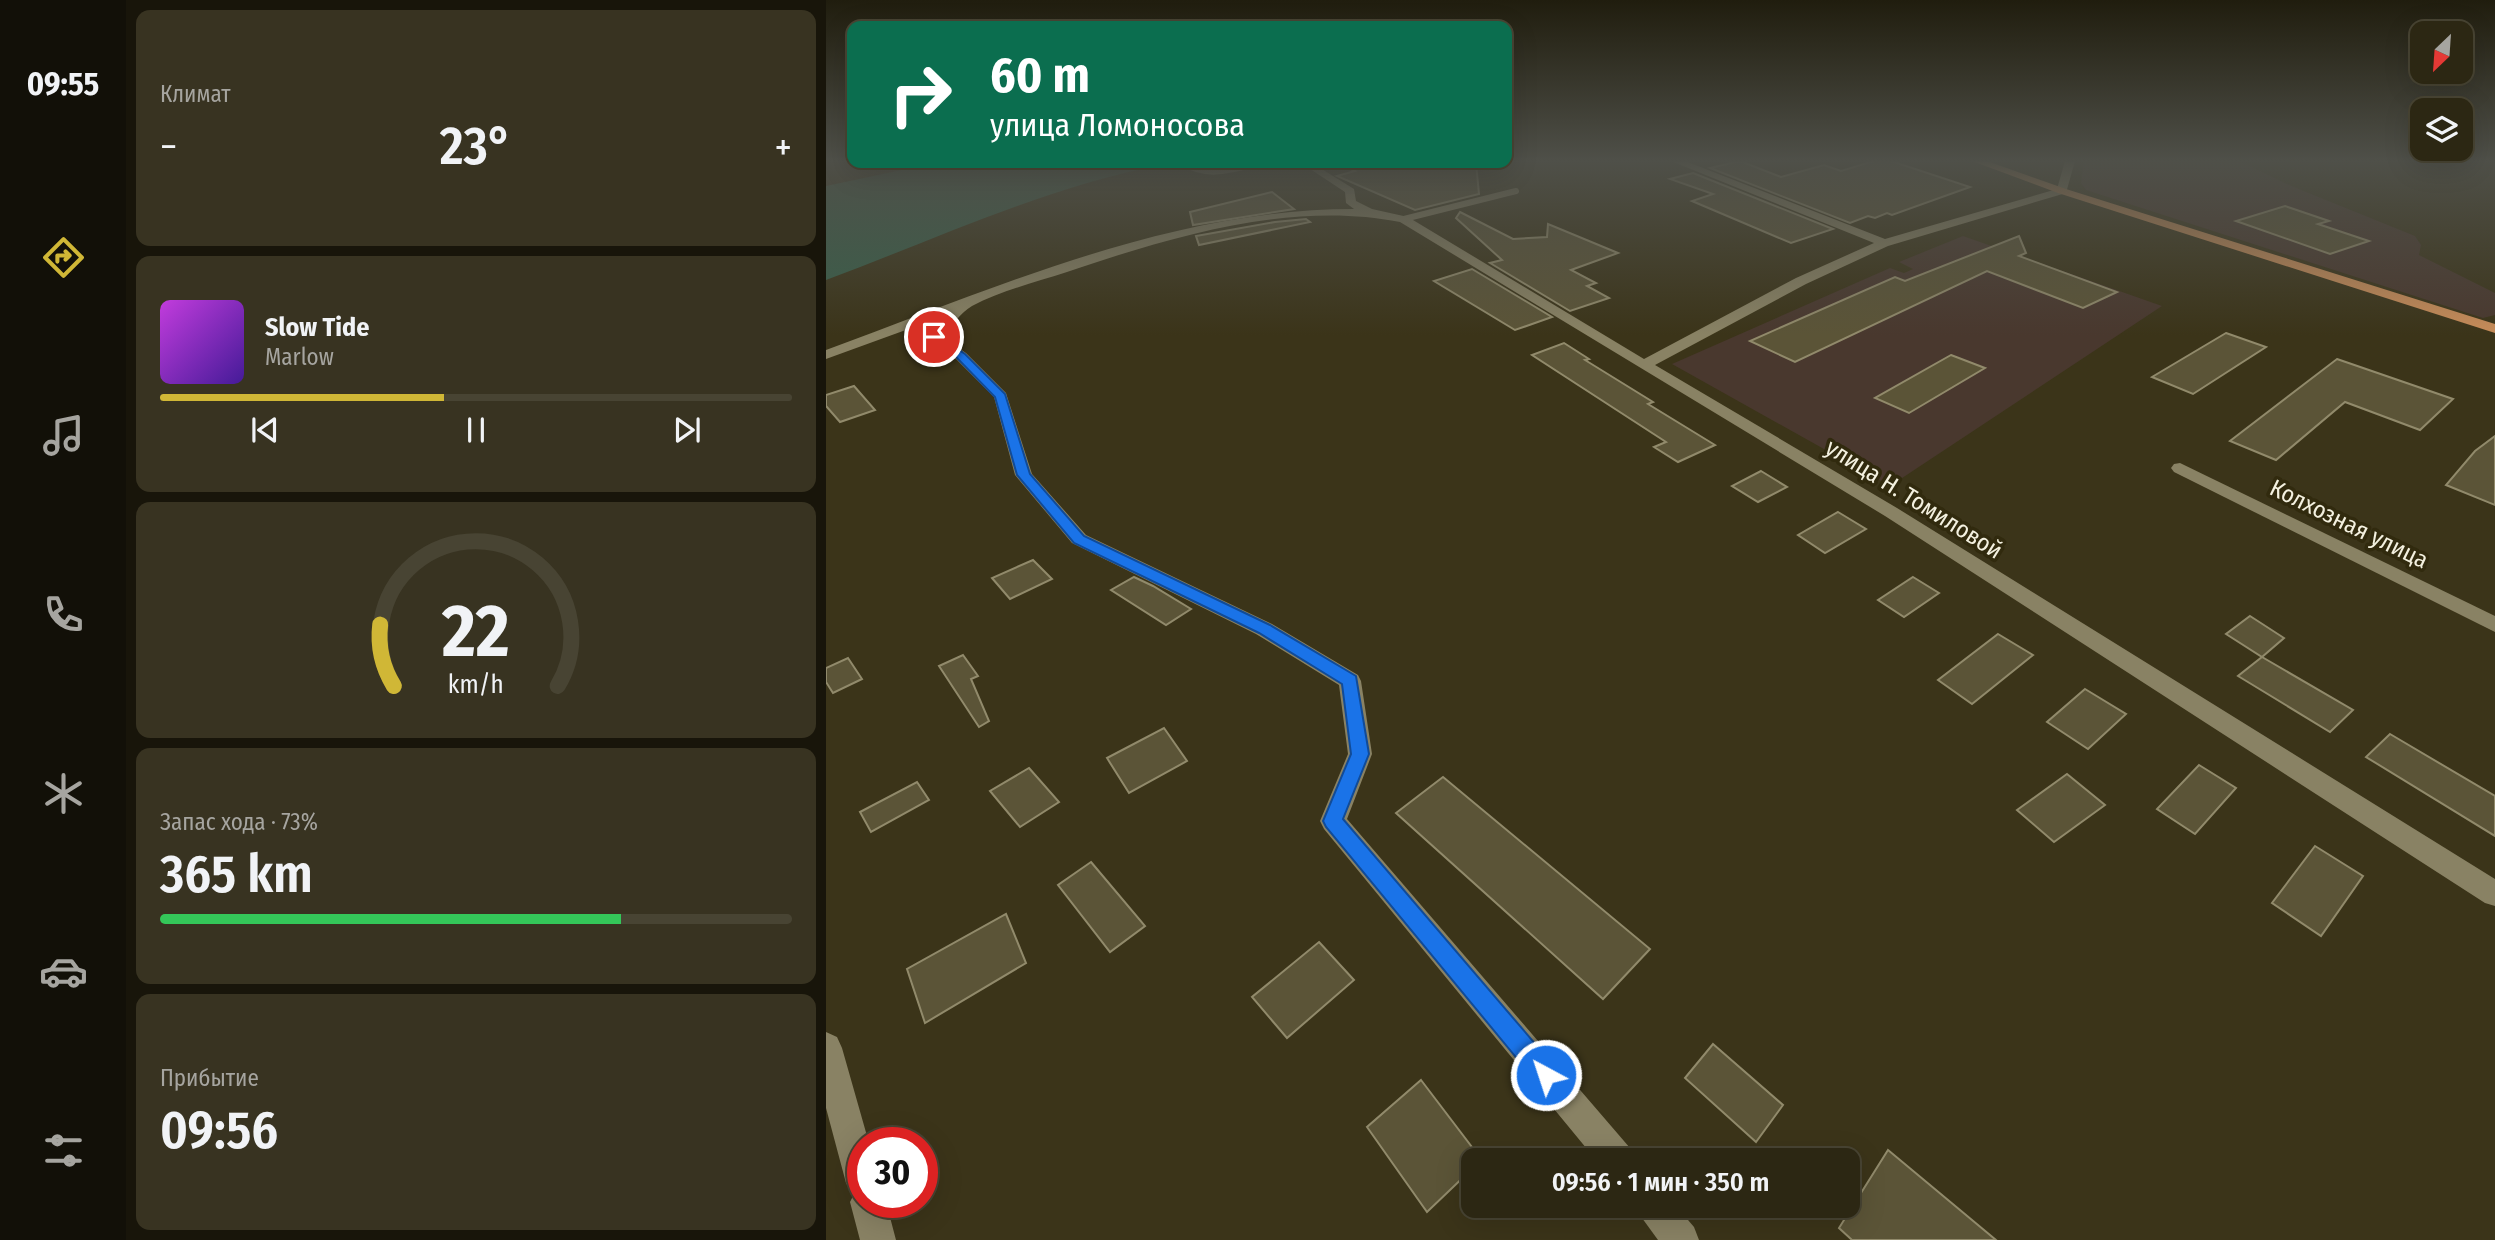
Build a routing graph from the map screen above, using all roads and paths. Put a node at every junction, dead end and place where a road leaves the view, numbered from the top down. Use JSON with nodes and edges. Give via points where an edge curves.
{"nodes":[{"id":1,"x":1271,"y":219,"type":"edge"},
{"id":2,"x":1404,"y":219,"type":"edge"},
{"id":3,"x":1823,"y":219,"type":"edge"},
{"id":4,"x":1967,"y":219,"type":"edge"},
{"id":5,"x":2149,"y":219,"type":"edge"},
{"id":6,"x":1884,"y":243,"type":"junction"},
{"id":7,"x":965,"y":304,"type":"junction"},
{"id":8,"x":2495,"y":329,"type":"edge"},
{"id":9,"x":826,"y":355,"type":"edge"},
{"id":10,"x":1645,"y":363,"type":"junction"},
{"id":11,"x":2180,"y":468,"type":"dead end"},
{"id":12,"x":2495,"y":625,"type":"edge"},
{"id":13,"x":2495,"y":894,"type":"edge"},
{"id":14,"x":826,"y":1048,"type":"edge"},
{"id":15,"x":848,"y":1127,"type":"edge"},
{"id":16,"x":1608,"y":1148,"type":"edge"},
{"id":17,"x":872,"y":1218,"type":"edge"},
{"id":18,"x":1664,"y":1218,"type":"edge"},
{"id":19,"x":878,"y":1240,"type":"edge"},
{"id":20,"x":1681,"y":1240,"type":"edge"}],
"edges":[{"from":1,"to":7,"type":"street","name":"улица Н. Томиловой","via":[[1156,238]]},
{"from":2,"to":10,"type":"street","name":"улица Н. Томиловой"},
{"from":3,"to":6,"type":"street"},
{"from":4,"to":6,"type":"street"},
{"from":5,"to":8,"type":"main road"},
{"from":6,"to":10,"type":"street"},
{"from":7,"to":9,"type":"street","name":"улица Н. Томиловой"},
{"from":7,"to":16,"type":"street","via":[[934,337],[961,356],[1001,396],[1024,475],[1079,540],[1264,629],[1350,681],[1360,754],[1333,821]]},
{"from":10,"to":13,"type":"street","name":"улица Н. Томиловой","via":[[1891,512]]},
{"from":11,"to":12,"type":"street","name":"Колхозная улица"},
{"from":14,"to":15,"type":"street"},
{"from":17,"to":19,"type":"street"},
{"from":18,"to":20,"type":"street"}]}
